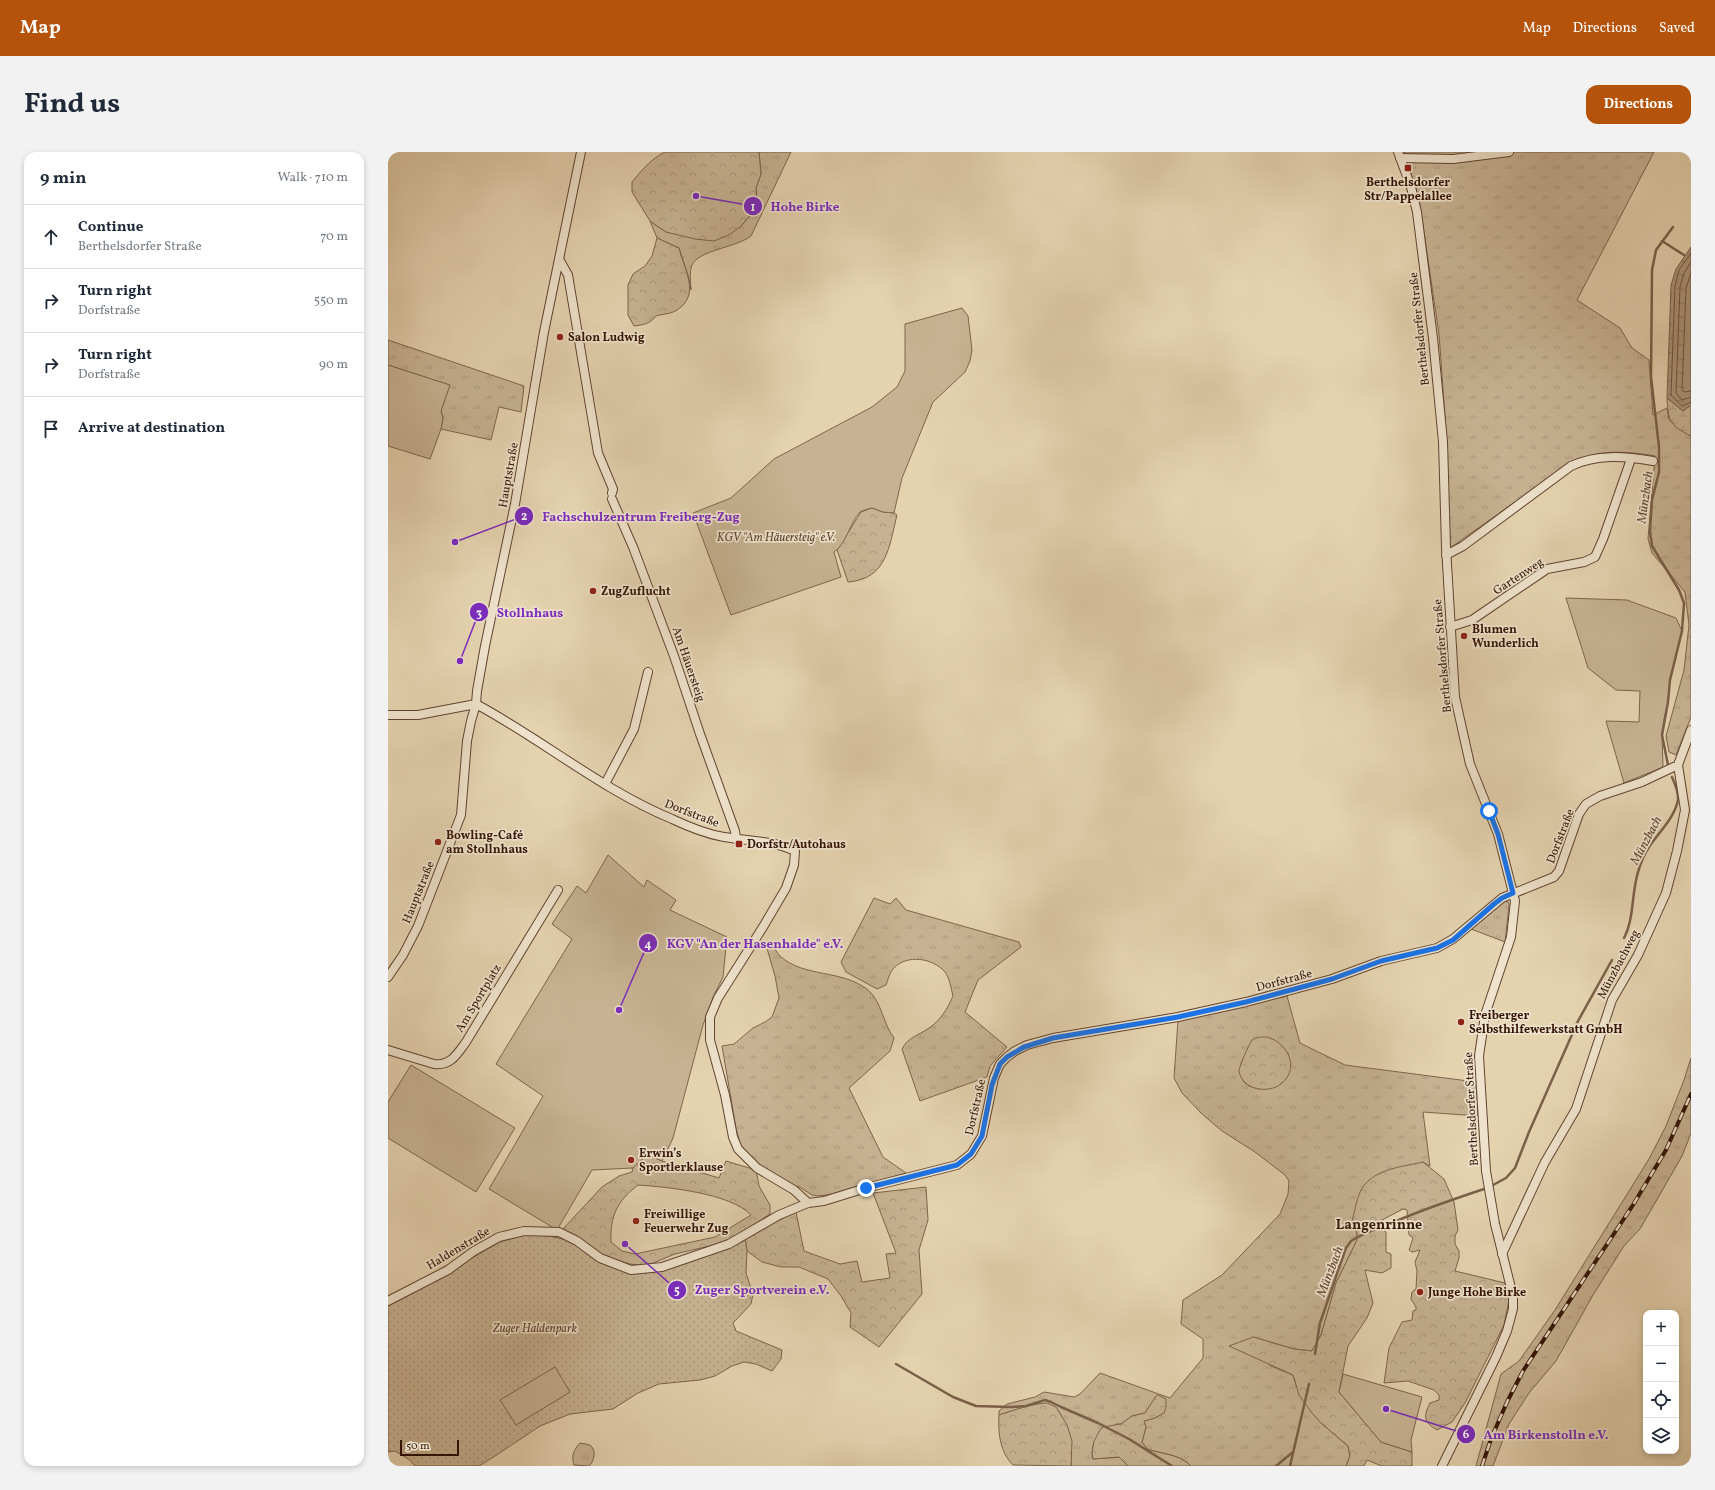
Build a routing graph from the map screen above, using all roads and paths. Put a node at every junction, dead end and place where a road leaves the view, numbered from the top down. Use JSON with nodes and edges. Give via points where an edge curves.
{"nodes":[{"id":1,"x":581,"y":152,"type":"edge"},
{"id":2,"x":1508,"y":152,"type":"edge"},
{"id":3,"x":1399,"y":155,"type":"edge"},
{"id":4,"x":559,"y":259,"type":"junction"},
{"id":5,"x":1631,"y":458,"type":"junction"},
{"id":6,"x":1653,"y":461,"type":"dead end"},
{"id":7,"x":1446,"y":555,"type":"junction"},
{"id":8,"x":1450,"y":627,"type":"junction"},
{"id":9,"x":648,"y":672,"type":"dead end"},
{"id":10,"x":476,"y":704,"type":"junction"},
{"id":11,"x":388,"y":715,"type":"edge"},
{"id":12,"x":1691,"y":730,"type":"edge"},
{"id":13,"x":1676,"y":767,"type":"junction"},
{"id":14,"x":605,"y":784,"type":"junction"},
{"id":15,"x":736,"y":839,"type":"junction"},
{"id":16,"x":558,"y":890,"type":"dead end"},
{"id":17,"x":1513,"y":893,"type":"junction"},
{"id":18,"x":388,"y":977,"type":"edge"},
{"id":19,"x":388,"y":1050,"type":"edge"},
{"id":20,"x":808,"y":1203,"type":"junction"},
{"id":21,"x":1502,"y":1254,"type":"junction"},
{"id":22,"x":388,"y":1301,"type":"edge"},
{"id":23,"x":1442,"y":1466,"type":"edge"}],
"edges":[{"from":1,"to":4,"type":"street","name":"Hauptstraße"},
{"from":2,"to":3,"type":"street","via":[[1453,159]]},
{"from":3,"to":7,"type":"street","name":"Berthelsdorfer Straße","via":[[1411,186],[1421,231],[1443,442]]},
{"from":4,"to":10,"type":"street","name":"Hauptstraße"},
{"from":4,"to":15,"type":"street","name":"Am Häuersteig","via":[[568,275],[598,453],[674,656]]},
{"from":5,"to":6,"type":"street"},
{"from":5,"to":7,"type":"street","via":[[1599,457],[1571,466],[1463,546]]},
{"from":5,"to":8,"type":"street","name":"Gartenweg","via":[[1595,557],[1584,562],[1547,569],[1472,620]]},
{"from":7,"to":8,"type":"street","name":"Berthelsdorfer Straße"},
{"from":8,"to":17,"type":"street","name":"Berthelsdorfer Straße","via":[[1455,697],[1470,764],[1498,834]]},
{"from":9,"to":14,"type":"street","via":[[634,729]]},
{"from":10,"to":11,"type":"street","via":[[418,715]]},
{"from":10,"to":14,"type":"street","name":"Dorfstraße"},
{"from":10,"to":18,"type":"street","name":"Hauptstraße","via":[[467,742],[461,815],[418,926]]},
{"from":12,"to":13,"type":"street"},
{"from":13,"to":17,"type":"street","name":"Dorfstraße","via":[[1600,796],[1586,804],[1579,814],[1559,871],[1554,878]]},
{"from":13,"to":21,"type":"street","name":"Münzbachweg","via":[[1686,810],[1666,893],[1638,955],[1612,1000],[1576,1109],[1545,1162]]},
{"from":14,"to":15,"type":"street","name":"Dorfstraße","via":[[670,819],[701,831]]},
{"from":15,"to":20,"type":"street","name":"Dorfstraße","via":[[784,846],[795,851],[794,865],[786,888],[718,998],[710,1017],[710,1040],[725,1095],[733,1138],[738,1149],[757,1168],[794,1190]]},
{"from":16,"to":19,"type":"street","name":"Am Sportplatz","via":[[466,1042],[453,1059],[442,1065],[434,1064]]},
{"from":17,"to":20,"type":"street","name":"Dorfstraße","via":[[1502,898],[1453,940],[1437,948],[1381,961],[1332,979],[1246,1002],[1027,1045],[1000,1064],[992,1085],[982,1136],[963,1162],[824,1201]]},
{"from":17,"to":21,"type":"street","name":"Berthelsdorfer Straße","via":[[1515,910],[1511,937],[1485,1015],[1479,1056],[1486,1171]]},
{"from":20,"to":22,"type":"street","name":"Haldenstraße","via":[[779,1215],[729,1244],[662,1267],[631,1270],[600,1258],[577,1241],[559,1232],[524,1231],[499,1237],[448,1270]]},
{"from":21,"to":23,"type":"street","name":"Berthelsdorfer Straße","via":[[1513,1296],[1510,1321],[1494,1362]]}]}
